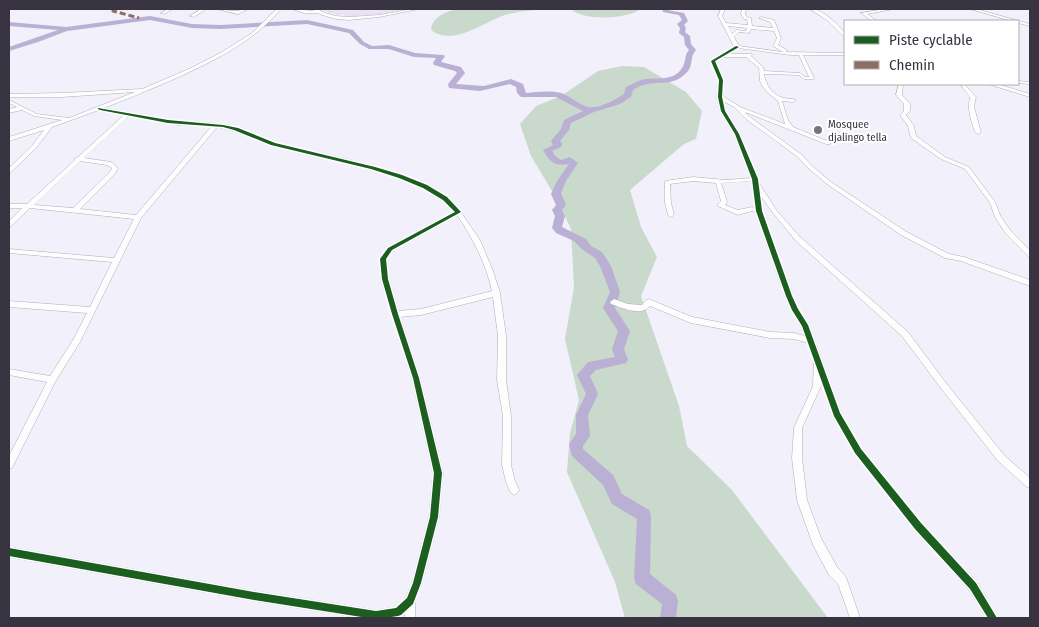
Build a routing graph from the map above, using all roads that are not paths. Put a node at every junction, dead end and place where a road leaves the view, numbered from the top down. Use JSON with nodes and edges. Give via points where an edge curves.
{"nodes":[{"id":1,"x":171,"y":9,"type":"edge"},
{"id":2,"x":204,"y":9,"type":"edge"},
{"id":3,"x":219,"y":9,"type":"edge"},
{"id":4,"x":246,"y":9,"type":"edge"},
{"id":5,"x":279,"y":9,"type":"edge"},
{"id":6,"x":294,"y":9,"type":"edge"},
{"id":7,"x":417,"y":9,"type":"edge"},
{"id":8,"x":723,"y":9,"type":"edge"},
{"id":9,"x":744,"y":9,"type":"edge"},
{"id":10,"x":812,"y":9,"type":"edge"},
{"id":11,"x":892,"y":9,"type":"edge"},
{"id":12,"x":972,"y":9,"type":"edge"},
{"id":13,"x":1004,"y":9,"type":"edge"},
{"id":14,"x":315,"y":10,"type":"edge"},
{"id":15,"x":163,"y":13,"type":"dead end"},
{"id":16,"x":192,"y":16,"type":"dead end"},
{"id":17,"x":761,"y":18,"type":"dead end"},
{"id":18,"x":1005,"y":18,"type":"junction"},
{"id":19,"x":874,"y":20,"type":"edge"},
{"id":20,"x":1012,"y":20,"type":"edge"},
{"id":21,"x":723,"y":24,"type":"junction"},
{"id":22,"x":750,"y":27,"type":"junction"},
{"id":23,"x":776,"y":30,"type":"junction"},
{"id":24,"x":844,"y":34,"type":"edge"},
{"id":25,"x":732,"y":36,"type":"junction"},
{"id":26,"x":737,"y":47,"type":"junction"},
{"id":27,"x":795,"y":54,"type":"junction"},
{"id":28,"x":844,"y":54,"type":"edge"},
{"id":29,"x":724,"y":56,"type":"junction"},
{"id":30,"x":747,"y":56,"type":"junction"},
{"id":31,"x":761,"y":72,"type":"junction"},
{"id":32,"x":901,"y":85,"type":"edge"},
{"id":33,"x":963,"y":85,"type":"edge"},
{"id":34,"x":995,"y":85,"type":"edge"},
{"id":35,"x":144,"y":90,"type":"junction"},
{"id":36,"x":9,"y":95,"type":"edge"},
{"id":37,"x":720,"y":96,"type":"junction"},
{"id":38,"x":1030,"y":96,"type":"edge"},
{"id":39,"x":778,"y":98,"type":"junction"},
{"id":40,"x":793,"y":100,"type":"dead end"},
{"id":41,"x":9,"y":101,"type":"edge"},
{"id":42,"x":736,"y":106,"type":"junction"},
{"id":43,"x":22,"y":108,"type":"junction"},
{"id":44,"x":100,"y":109,"type":"junction"},
{"id":45,"x":9,"y":112,"type":"edge"},
{"id":46,"x":127,"y":115,"type":"junction"},
{"id":47,"x":71,"y":119,"type":"junction"},
{"id":48,"x":215,"y":126,"type":"junction"},
{"id":49,"x":49,"y":127,"type":"junction"},
{"id":50,"x":792,"y":130,"type":"junction"},
{"id":51,"x":978,"y":132,"type":"dead end"},
{"id":52,"x":9,"y":139,"type":"edge"},
{"id":53,"x":828,"y":143,"type":"dead end"},
{"id":54,"x":77,"y":159,"type":"junction"},
{"id":55,"x":9,"y":171,"type":"edge"},
{"id":56,"x":720,"y":182,"type":"junction"},
{"id":57,"x":755,"y":182,"type":"junction"},
{"id":58,"x":9,"y":206,"type":"edge"},
{"id":59,"x":28,"y":206,"type":"junction"},
{"id":60,"x":74,"y":211,"type":"junction"},
{"id":61,"x":759,"y":211,"type":"junction"},
{"id":62,"x":458,"y":212,"type":"junction"},
{"id":63,"x":671,"y":215,"type":"dead end"},
{"id":64,"x":138,"y":218,"type":"junction"},
{"id":65,"x":9,"y":224,"type":"edge"},
{"id":66,"x":9,"y":251,"type":"edge"},
{"id":67,"x":1030,"y":254,"type":"edge"},
{"id":68,"x":115,"y":260,"type":"junction"},
{"id":69,"x":1030,"y":283,"type":"edge"},
{"id":70,"x":496,"y":292,"type":"junction"},
{"id":71,"x":614,"y":302,"type":"dead end"},
{"id":72,"x":9,"y":304,"type":"edge"},
{"id":73,"x":90,"y":310,"type":"junction"},
{"id":74,"x":395,"y":314,"type":"junction"},
{"id":75,"x":810,"y":341,"type":"junction"},
{"id":76,"x":818,"y":359,"type":"junction"},
{"id":77,"x":10,"y":374,"type":"edge"},
{"id":78,"x":52,"y":380,"type":"junction"},
{"id":79,"x":9,"y":465,"type":"edge"},
{"id":80,"x":1030,"y":484,"type":"edge"},
{"id":81,"x":514,"y":490,"type":"dead end"},
{"id":82,"x":9,"y":552,"type":"edge"},
{"id":83,"x":410,"y":601,"type":"junction"},
{"id":84,"x":410,"y":618,"type":"edge"},
{"id":85,"x":855,"y":618,"type":"edge"},
{"id":86,"x":993,"y":618,"type":"edge"}],
"edges":[{"from":1,"to":15,"type":"street"},
{"from":2,"to":16,"type":"street"},
{"from":3,"to":4,"type":"street","via":[[238,12]]},
{"from":5,"to":35,"type":"street","via":[[267,23],[235,47]]},
{"from":6,"to":14,"type":"street","via":[[304,12]]},
{"from":7,"to":14,"type":"street","via":[[350,18],[330,16]]},
{"from":8,"to":21,"type":"street","via":[[720,16]]},
{"from":9,"to":22,"type":"street","via":[[743,14],[749,18]]},
{"from":10,"to":24,"type":"street"},
{"from":11,"to":19,"type":"street","via":[[863,13]]},
{"from":12,"to":18,"type":"street"},
{"from":13,"to":18,"type":"street"},
{"from":17,"to":23,"type":"street","via":[[771,20]]},
{"from":18,"to":20,"type":"street"},
{"from":21,"to":22,"type":"street"},
{"from":21,"to":25,"type":"street"},
{"from":22,"to":23,"type":"street"},
{"from":22,"to":25,"type":"street","via":[[747,32],[738,31]]},
{"from":23,"to":27,"type":"street","via":[[779,38],[776,47]]},
{"from":25,"to":26,"type":"street"},
{"from":26,"to":27,"type":"street"},
{"from":26,"to":29,"type":"street"},
{"from":27,"to":28,"type":"street"},
{"from":27,"to":30,"type":"street"},
{"from":27,"to":31,"type":"street","via":[[812,78],[804,78],[800,74]]},
{"from":29,"to":30,"type":"street"},
{"from":29,"to":37,"type":"street","via":[[713,62],[721,80]]},
{"from":30,"to":31,"type":"street","via":[[760,66]]},
{"from":31,"to":39,"type":"street","via":[[766,90]]},
{"from":32,"to":67,"type":"street","via":[[899,95],[907,104],[903,115],[911,126],[913,137],[943,158],[967,168],[993,203],[1008,232]]},
{"from":33,"to":51,"type":"street","via":[[973,98],[971,108]]},
{"from":34,"to":38,"type":"street"},
{"from":35,"to":36,"type":"street"},
{"from":35,"to":44,"type":"street"},
{"from":37,"to":42,"type":"street"},
{"from":37,"to":57,"type":"street","via":[[723,111],[737,134]]},
{"from":39,"to":40,"type":"street"},
{"from":39,"to":50,"type":"street","via":[[784,119]]},
{"from":41,"to":43,"type":"street"},
{"from":42,"to":50,"type":"street"},
{"from":42,"to":69,"type":"street","via":[[829,183],[903,233],[947,256]]},
{"from":43,"to":45,"type":"street"},
{"from":43,"to":47,"type":"street","via":[[36,114]]},
{"from":44,"to":46,"type":"street"},
{"from":44,"to":47,"type":"street"},
{"from":46,"to":48,"type":"street"},
{"from":46,"to":54,"type":"street"},
{"from":47,"to":49,"type":"street"},
{"from":48,"to":62,"type":"street","via":[[390,174],[441,196]]},
{"from":48,"to":64,"type":"street"},
{"from":49,"to":52,"type":"street"},
{"from":49,"to":55,"type":"street","via":[[34,148]]},
{"from":50,"to":53,"type":"street"},
{"from":54,"to":59,"type":"street"},
{"from":54,"to":60,"type":"street","via":[[109,163],[116,168]]},
{"from":56,"to":57,"type":"street"},
{"from":56,"to":61,"type":"street","via":[[724,202],[720,205],[735,213],[752,209]]},
{"from":56,"to":63,"type":"street","via":[[698,179],[668,182]]},
{"from":57,"to":61,"type":"street"},
{"from":57,"to":80,"type":"street","via":[[798,239],[899,327],[1001,458]]},
{"from":58,"to":59,"type":"street"},
{"from":59,"to":60,"type":"street"},
{"from":59,"to":65,"type":"street"},
{"from":60,"to":64,"type":"street"},
{"from":61,"to":75,"type":"street","via":[[789,296]]},
{"from":62,"to":70,"type":"street","via":[[472,229]]},
{"from":62,"to":74,"type":"street","via":[[400,243],[384,256],[385,279]]},
{"from":64,"to":68,"type":"street"},
{"from":66,"to":68,"type":"street"},
{"from":68,"to":73,"type":"street"},
{"from":70,"to":74,"type":"street","via":[[421,312]]},
{"from":70,"to":81,"type":"street","via":[[507,416],[505,456]]},
{"from":71,"to":75,"type":"street","via":[[644,308],[649,302],[691,320]]},
{"from":72,"to":73,"type":"street"},
{"from":73,"to":78,"type":"street","via":[[76,342]]},
{"from":74,"to":83,"type":"street","via":[[416,378],[438,473],[434,518]]},
{"from":75,"to":76,"type":"street"},
{"from":76,"to":85,"type":"street","via":[[817,386],[798,428],[802,500],[817,541],[842,581]]},
{"from":76,"to":86,"type":"street","via":[[837,414],[858,451],[918,526],[973,586]]},
{"from":77,"to":78,"type":"street"},
{"from":78,"to":79,"type":"street"},
{"from":82,"to":83,"type":"street","via":[[376,615],[398,612]]},
{"from":83,"to":84,"type":"street"}]}
